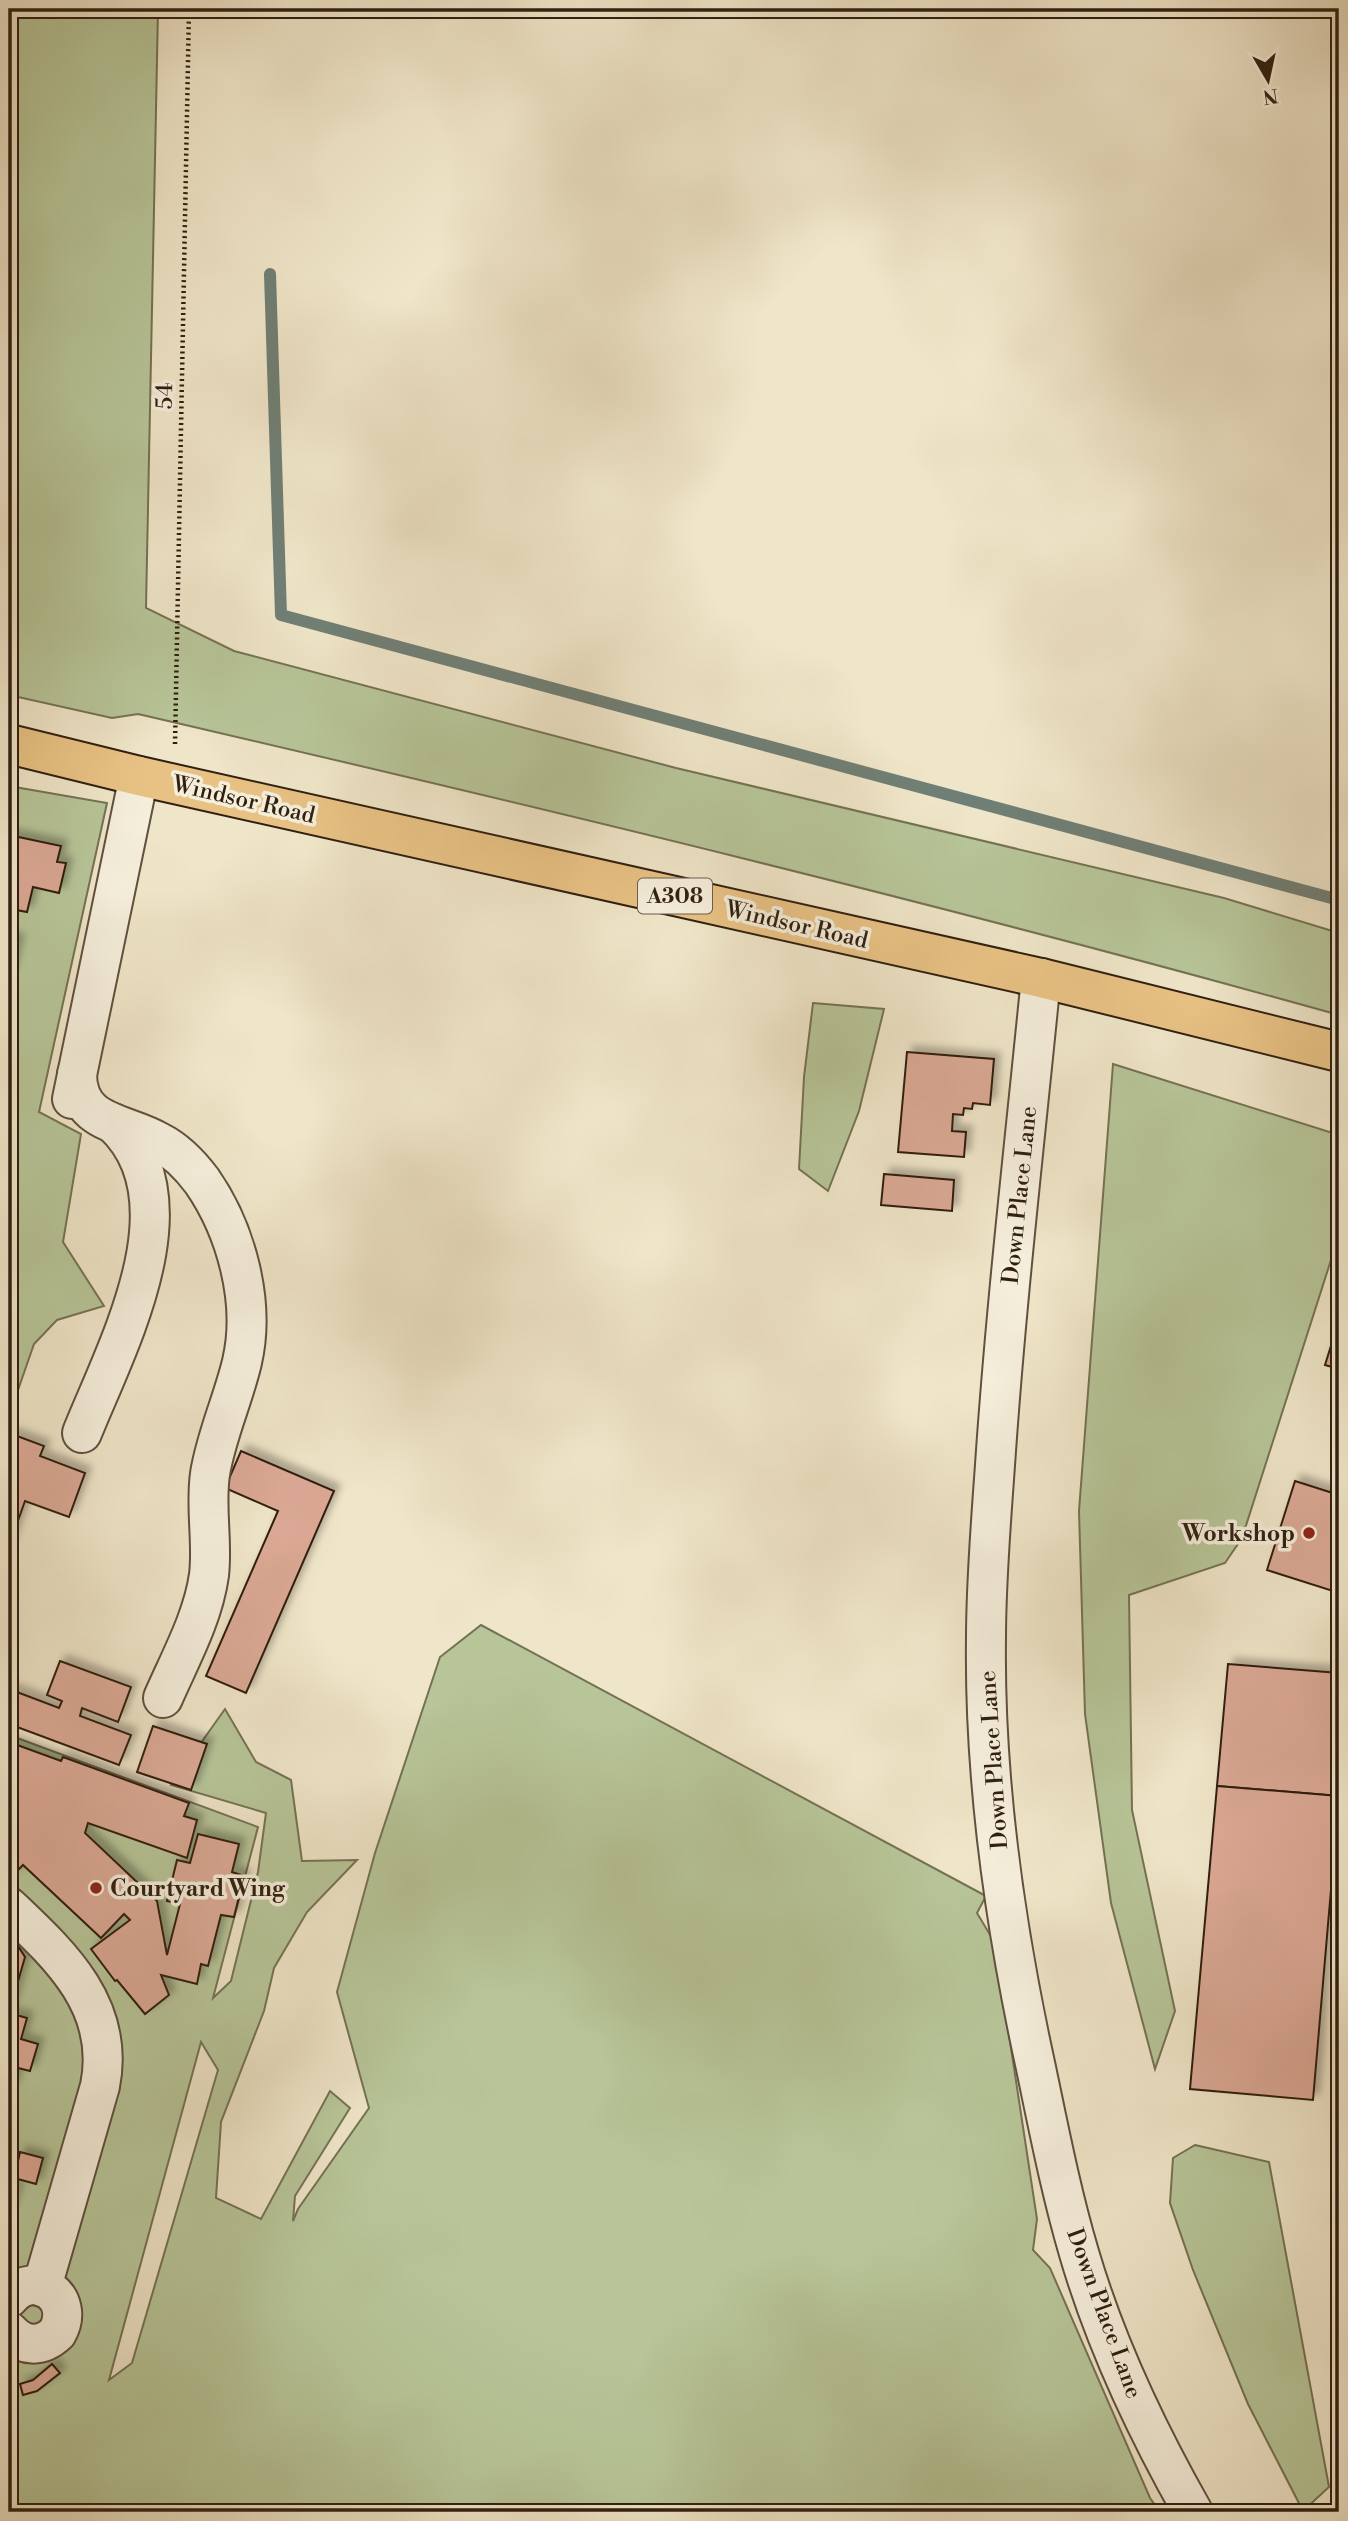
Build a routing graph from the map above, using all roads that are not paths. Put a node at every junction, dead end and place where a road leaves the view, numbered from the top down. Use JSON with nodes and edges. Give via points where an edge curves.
{"nodes":[{"id":1,"x":9,"y":744,"type":"edge"},
{"id":2,"x":157,"y":780,"type":"junction"},
{"id":3,"x":1041,"y":978,"type":"junction"},
{"id":4,"x":1339,"y":1052,"type":"edge"},
{"id":5,"x":77,"y":1074,"type":"junction"},
{"id":6,"x":68,"y":1118,"type":"dead end"},
{"id":7,"x":113,"y":1123,"type":"junction"},
{"id":8,"x":82,"y":1433,"type":"dead end"},
{"id":9,"x":163,"y":1698,"type":"dead end"},
{"id":10,"x":9,"y":1907,"type":"edge"},
{"id":11,"x":25,"y":2292,"type":"edge"},
{"id":12,"x":9,"y":2331,"type":"edge"},
{"id":13,"x":1193,"y":2512,"type":"edge"}],
"edges":[{"from":1,"to":2,"type":"main road","name":"Windsor Road","number":"A308"},
{"from":2,"to":3,"type":"main road","name":"Windsor Road","number":"A308"},
{"from":2,"to":5,"type":"street"},
{"from":3,"to":4,"type":"main road","name":"Windsor Road","number":"A308"},
{"from":3,"to":13,"type":"street","name":"Down Place Lane","via":[[1007,1303],[993,1503],[986,1633],[990,1764],[1012,1951],[1073,2230],[1117,2356]]},
{"from":5,"to":6,"type":"street"},
{"from":5,"to":7,"type":"street","via":[[84,1102]]},
{"from":7,"to":8,"type":"street","via":[[134,1147],[147,1182],[150,1228],[137,1293]]},
{"from":7,"to":9,"type":"street","via":[[158,1141],[200,1179],[223,1216],[244,1298],[242,1360],[209,1479],[209,1574],[204,1601]]},
{"from":10,"to":11,"type":"street","via":[[74,1975],[92,2008],[103,2053],[100,2086]]},
{"from":11,"to":12,"type":"street","via":[[56,2296],[62,2321],[46,2342],[32,2345],[17,2340]]}]}
